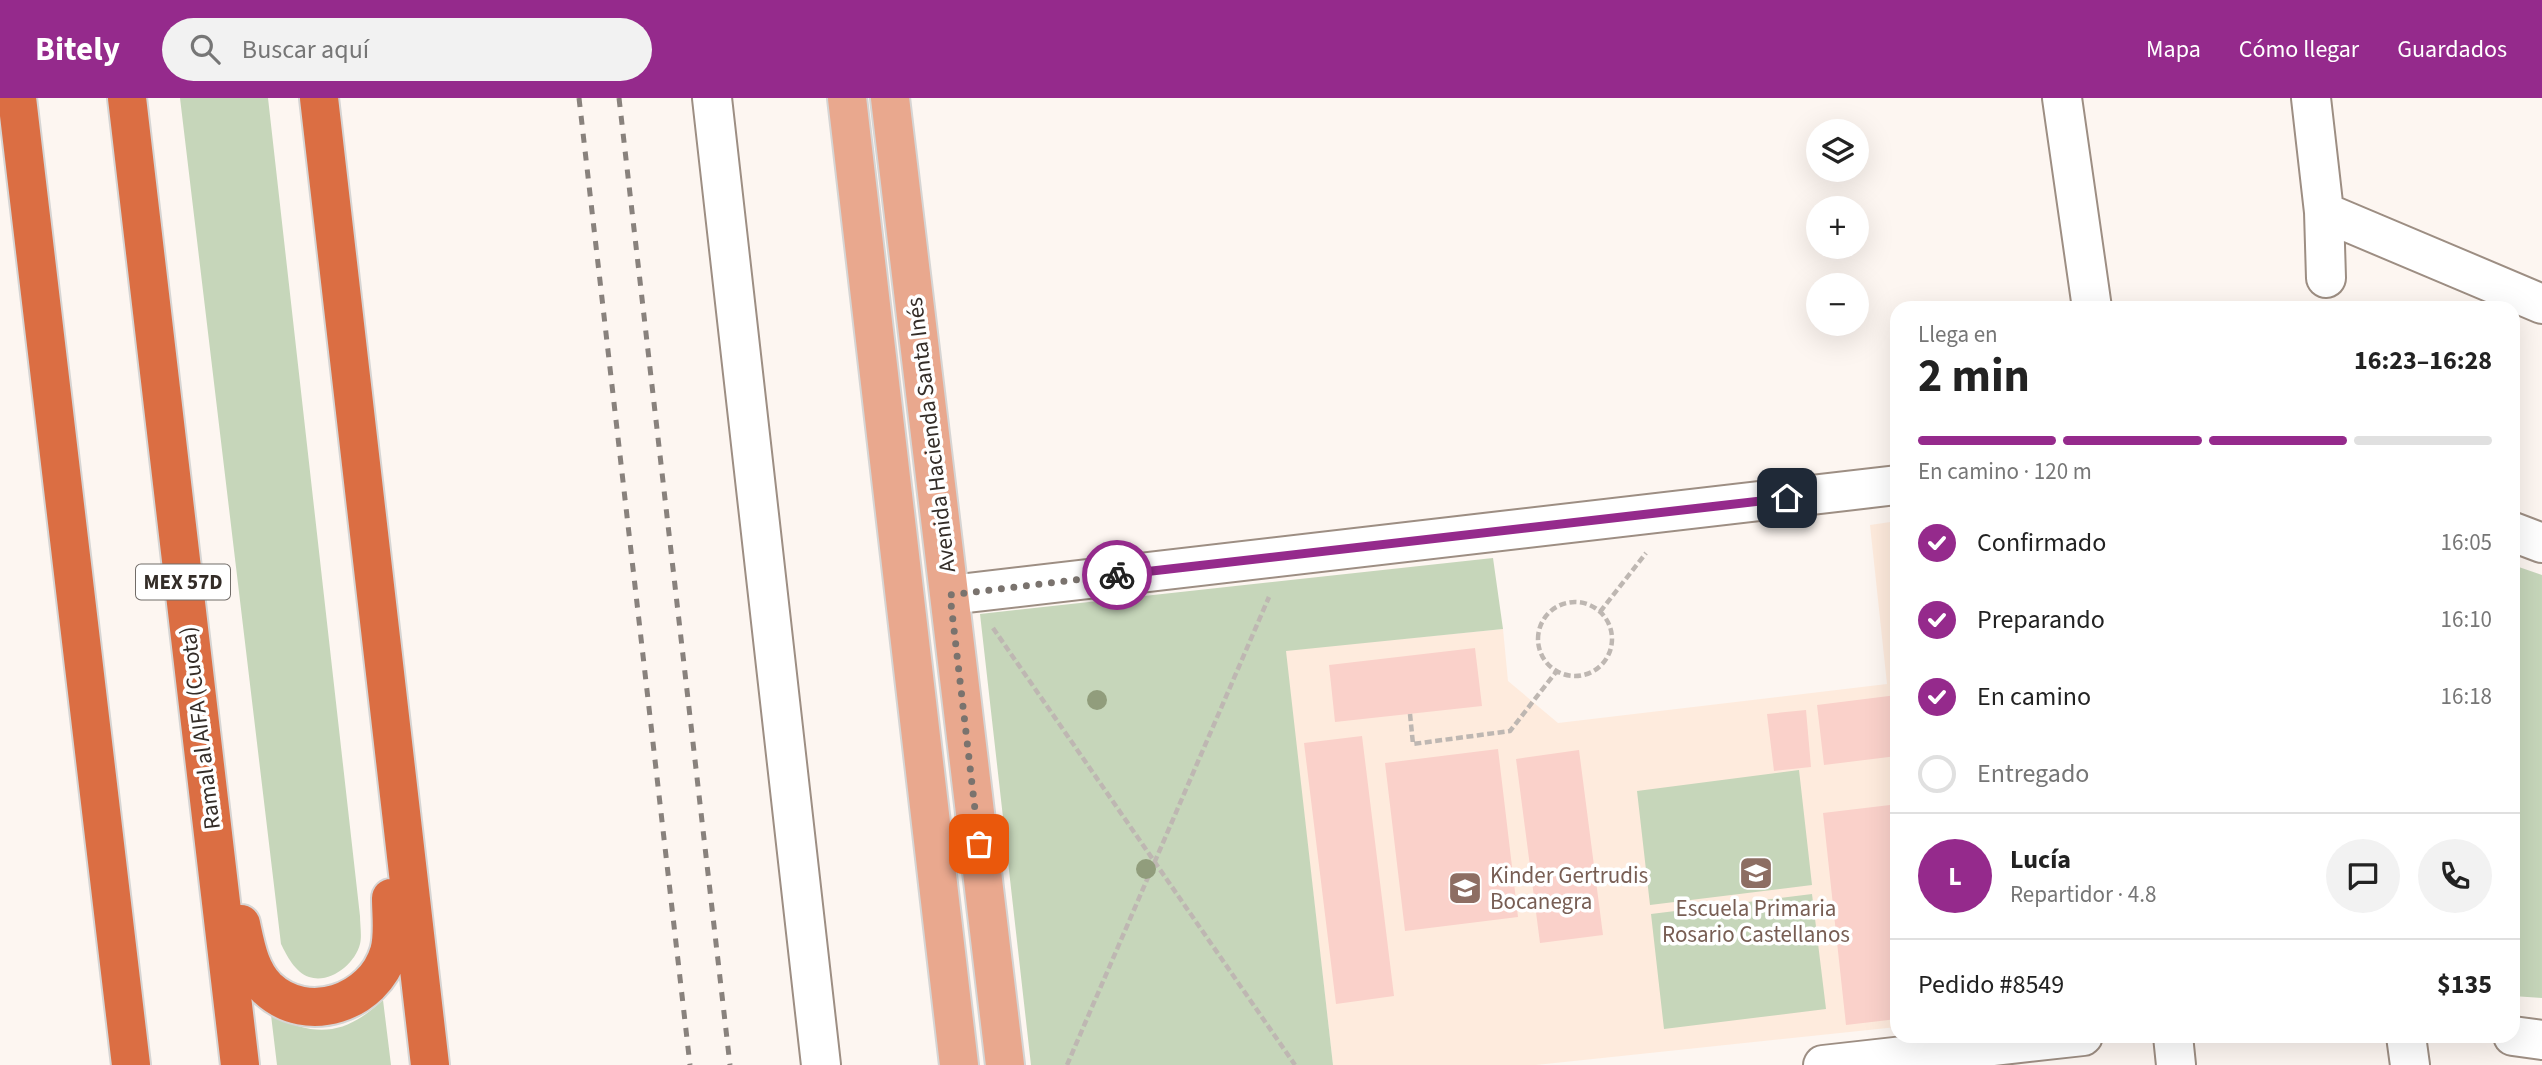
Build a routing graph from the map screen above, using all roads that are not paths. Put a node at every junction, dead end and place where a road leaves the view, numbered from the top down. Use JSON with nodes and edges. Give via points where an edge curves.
{"nodes":[{"id":1,"x":127,"y":98,"type":"edge"},
{"id":2,"x":319,"y":98,"type":"edge"},
{"id":3,"x":712,"y":98,"type":"edge"},
{"id":4,"x":847,"y":98,"type":"edge"},
{"id":5,"x":890,"y":98,"type":"edge"},
{"id":6,"x":2062,"y":98,"type":"edge"},
{"id":7,"x":2311,"y":98,"type":"edge"},
{"id":8,"x":20,"y":109,"type":"edge"},
{"id":9,"x":2324,"y":212,"type":"junction"},
{"id":10,"x":2326,"y":278,"type":"dead end"},
{"id":11,"x":2091,"y":301,"type":"edge"},
{"id":12,"x":2542,"y":304,"type":"edge"},
{"id":13,"x":1890,"y":486,"type":"edge"},
{"id":14,"x":2520,"y":535,"type":"edge"},
{"id":15,"x":2542,"y":543,"type":"edge"},
{"id":16,"x":950,"y":595,"type":"junction"},
{"id":17,"x":392,"y":733,"type":"junction"},
{"id":18,"x":202,"y":751,"type":"junction"},
{"id":19,"x":2520,"y":1037,"type":"edge"},
{"id":20,"x":2542,"y":1040,"type":"edge"},
{"id":21,"x":2041,"y":1043,"type":"edge"},
{"id":22,"x":2174,"y":1043,"type":"edge"},
{"id":23,"x":2407,"y":1043,"type":"edge"},
{"id":24,"x":1945,"y":1059,"type":"edge"},
{"id":25,"x":131,"y":1065,"type":"edge"},
{"id":26,"x":240,"y":1065,"type":"edge"},
{"id":27,"x":430,"y":1065,"type":"edge"},
{"id":28,"x":821,"y":1065,"type":"edge"},
{"id":29,"x":959,"y":1065,"type":"edge"},
{"id":30,"x":1005,"y":1065,"type":"edge"},
{"id":31,"x":1823,"y":1065,"type":"edge"},
{"id":32,"x":2176,"y":1065,"type":"edge"},
{"id":33,"x":2410,"y":1065,"type":"edge"}],
"edges":[{"from":1,"to":18,"type":"highway","name":"Ramal al AIFA (Cuota)","number":"MEX 57D"},
{"from":2,"to":17,"type":"highway"},
{"from":3,"to":28,"type":"street"},
{"from":4,"to":29,"type":"main road","name":"Avenida Hacienda Santa Inés"},
{"from":5,"to":16,"type":"main road","name":"Avenida Hacienda Santa Inés"},
{"from":6,"to":11,"type":"street"},
{"from":7,"to":9,"type":"street"},
{"from":8,"to":25,"type":"highway"},
{"from":9,"to":10,"type":"street"},
{"from":9,"to":12,"type":"street"},
{"from":13,"to":16,"type":"street"},
{"from":14,"to":15,"type":"street"},
{"from":16,"to":30,"type":"main road","name":"Avenida Hacienda Santa Inés"},
{"from":17,"to":18,"type":"highway","via":[[389,951],[379,974],[362,992],[339,1004],[314,1007],[290,1002],[268,988],[253,968]]},
{"from":17,"to":27,"type":"highway"},
{"from":18,"to":26,"type":"highway","name":"Ramal al AIFA (Cuota)","number":"MEX 57D"},
{"from":19,"to":20,"type":"street"},
{"from":21,"to":24,"type":"street"},
{"from":22,"to":32,"type":"street"},
{"from":23,"to":33,"type":"street"},
{"from":24,"to":31,"type":"street"}]}
